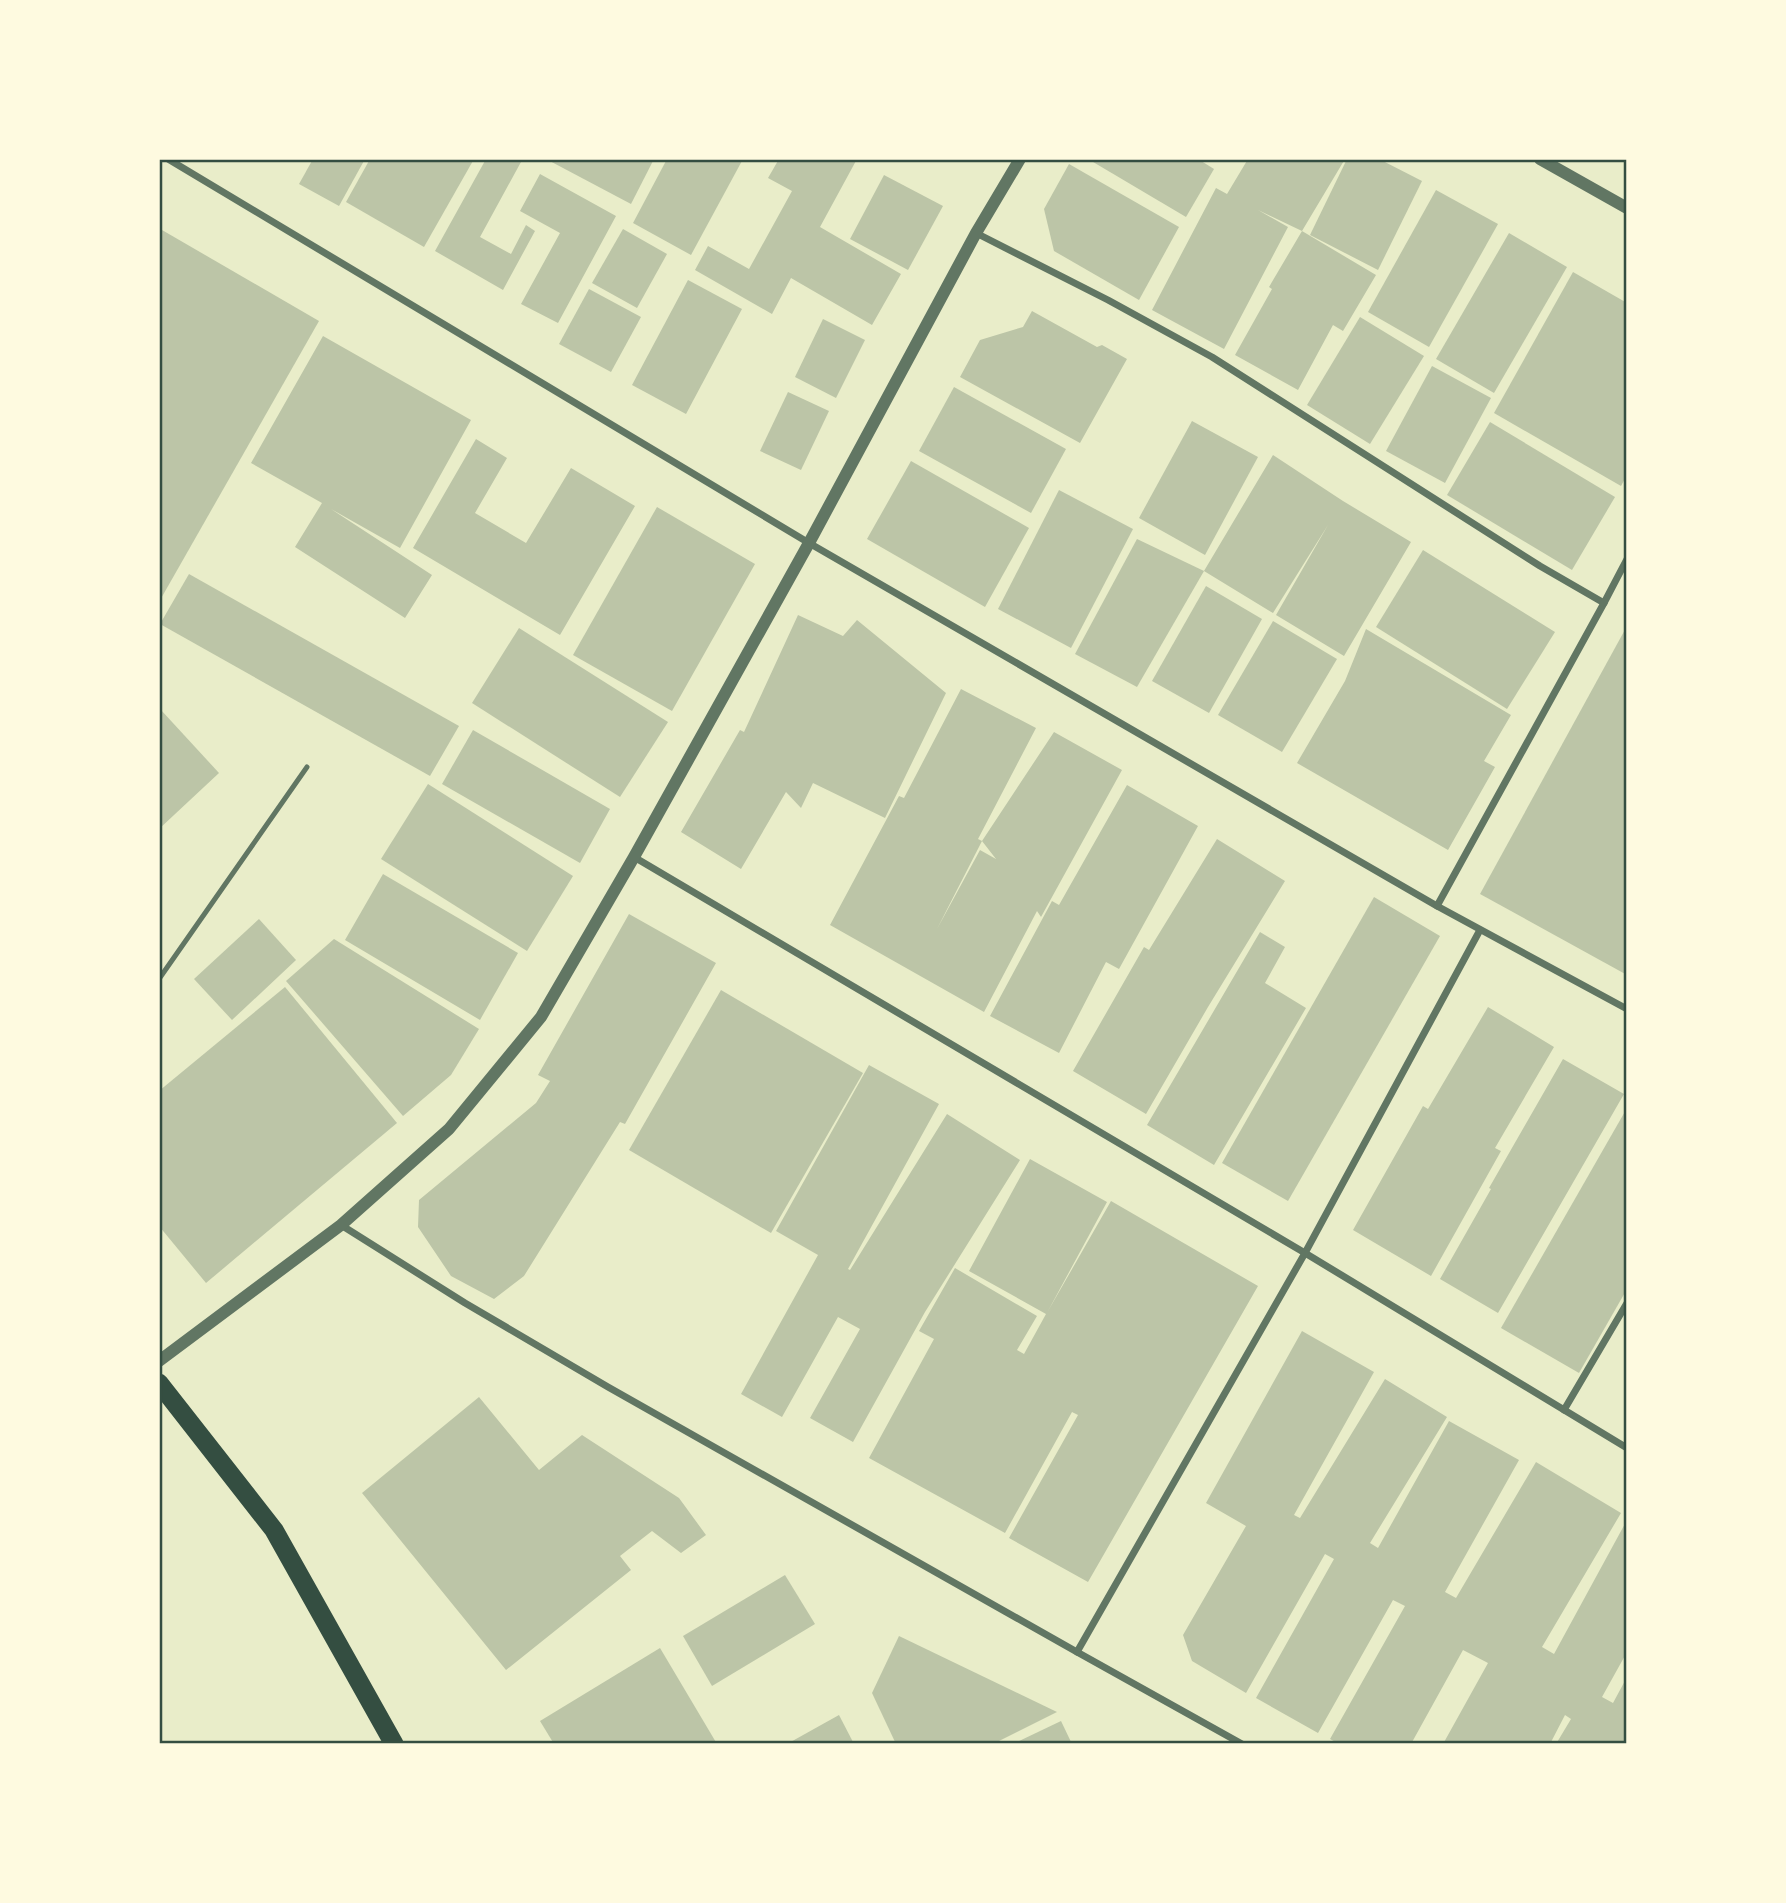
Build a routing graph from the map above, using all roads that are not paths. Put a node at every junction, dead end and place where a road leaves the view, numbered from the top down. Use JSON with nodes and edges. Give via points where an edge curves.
{"nodes":[{"id":1,"x":168,"y":159,"type":"edge"},
{"id":2,"x":1020,"y":159,"type":"edge"},
{"id":3,"x":1539,"y":159,"type":"edge"},
{"id":4,"x":1627,"y":208,"type":"edge"},
{"id":5,"x":976,"y":233,"type":"junction"},
{"id":6,"x":809,"y":543,"type":"junction"},
{"id":7,"x":1627,"y":559,"type":"edge"},
{"id":8,"x":1604,"y":603,"type":"junction"},
{"id":9,"x":307,"y":767,"type":"dead end"},
{"id":10,"x":634,"y":858,"type":"junction"},
{"id":11,"x":1437,"y":906,"type":"junction"},
{"id":12,"x":1480,"y":930,"type":"junction"},
{"id":13,"x":160,"y":978,"type":"edge"},
{"id":14,"x":1627,"y":1009,"type":"edge"},
{"id":15,"x":341,"y":1225,"type":"junction"},
{"id":16,"x":1304,"y":1252,"type":"junction"},
{"id":17,"x":1627,"y":1303,"type":"edge"},
{"id":18,"x":159,"y":1361,"type":"edge"},
{"id":19,"x":159,"y":1383,"type":"edge"},
{"id":20,"x":1564,"y":1410,"type":"junction"},
{"id":21,"x":1627,"y":1448,"type":"edge"},
{"id":22,"x":1077,"y":1652,"type":"junction"},
{"id":23,"x":394,"y":1744,"type":"edge"},
{"id":24,"x":1242,"y":1744,"type":"edge"}],
"edges":[{"from":1,"to":6,"type":"street"},
{"from":2,"to":5,"type":"street"},
{"from":3,"to":4,"type":"street"},
{"from":5,"to":6,"type":"street"},
{"from":5,"to":8,"type":"street","via":[[1212,357]]},
{"from":6,"to":10,"type":"street"},
{"from":6,"to":11,"type":"street"},
{"from":7,"to":8,"type":"street"},
{"from":8,"to":11,"type":"street"},
{"from":9,"to":13,"type":"lane"},
{"from":10,"to":15,"type":"street","via":[[541,1017],[449,1129]]},
{"from":10,"to":16,"type":"street"},
{"from":11,"to":12,"type":"street"},
{"from":12,"to":14,"type":"street"},
{"from":12,"to":16,"type":"street"},
{"from":15,"to":18,"type":"street"},
{"from":15,"to":22,"type":"street","via":[[608,1387]]},
{"from":16,"to":20,"type":"street"},
{"from":16,"to":22,"type":"street"},
{"from":17,"to":20,"type":"street"},
{"from":19,"to":23,"type":"highway","via":[[274,1531]]},
{"from":20,"to":21,"type":"street"},
{"from":22,"to":24,"type":"street"}]}
